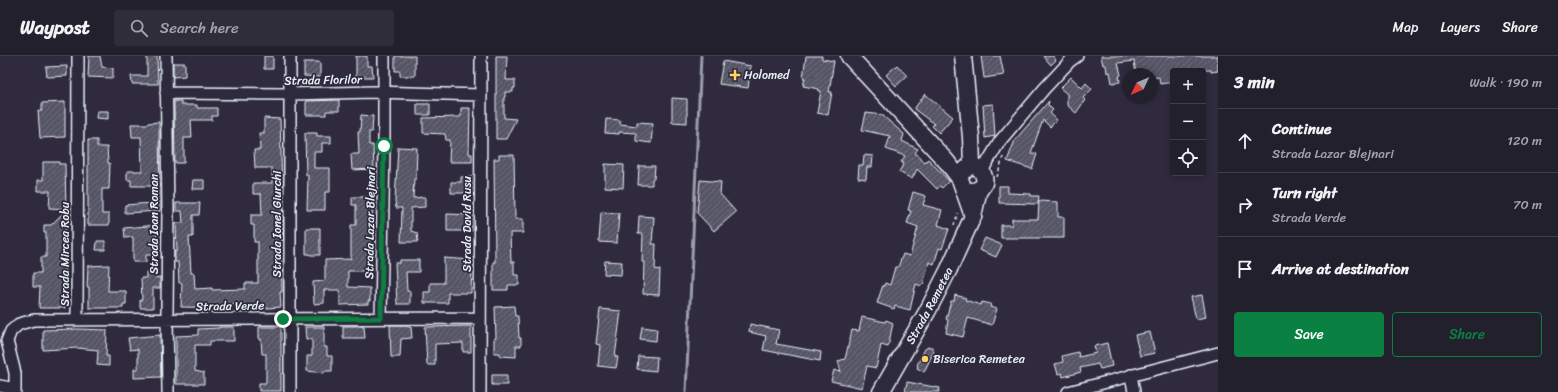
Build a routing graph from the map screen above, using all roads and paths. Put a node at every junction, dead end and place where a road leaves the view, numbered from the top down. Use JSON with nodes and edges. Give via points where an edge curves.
{"nodes":[{"id":1,"x":78,"y":56,"type":"edge"},
{"id":2,"x":166,"y":56,"type":"edge"},
{"id":3,"x":290,"y":56,"type":"edge"},
{"id":4,"x":384,"y":56,"type":"edge"},
{"id":5,"x":481,"y":56,"type":"edge"},
{"id":6,"x":849,"y":56,"type":"edge"},
{"id":7,"x":963,"y":56,"type":"edge"},
{"id":8,"x":1077,"y":56,"type":"edge"},
{"id":9,"x":166,"y":93,"type":"junction"},
{"id":10,"x":383,"y":93,"type":"junction"},
{"id":11,"x":290,"y":94,"type":"junction"},
{"id":12,"x":481,"y":95,"type":"junction"},
{"id":13,"x":970,"y":177,"type":"junction"},
{"id":14,"x":289,"y":318,"type":"junction"},
{"id":15,"x":381,"y":318,"type":"junction"},
{"id":16,"x":479,"y":318,"type":"junction"},
{"id":17,"x":77,"y":319,"type":"junction"},
{"id":18,"x":167,"y":319,"type":"junction"},
{"id":19,"x":1218,"y":353,"type":"edge"},
{"id":20,"x":1131,"y":376,"type":"junction"},
{"id":21,"x":0,"y":386,"type":"edge"},
{"id":22,"x":15,"y":390,"type":"edge"},
{"id":23,"x":168,"y":392,"type":"edge"},
{"id":24,"x":290,"y":392,"type":"edge"},
{"id":25,"x":480,"y":392,"type":"edge"},
{"id":26,"x":881,"y":392,"type":"edge"},
{"id":27,"x":1068,"y":392,"type":"edge"},
{"id":28,"x":1134,"y":392,"type":"edge"}],
"edges":[{"from":1,"to":17,"type":"street","name":"Strada Mircea Robu"},
{"from":2,"to":9,"type":"street","name":"Strada Ioan Roman"},
{"from":3,"to":11,"type":"street","name":"Strada Ionel Giurchi"},
{"from":4,"to":10,"type":"street","name":"Strada Lazar Blejnari"},
{"from":5,"to":12,"type":"street","name":"Strada David Rusu"},
{"from":6,"to":13,"type":"street","via":[[947,162]]},
{"from":7,"to":13,"type":"street","via":[[972,137]]},
{"from":8,"to":13,"type":"street","name":"Strada Remetea","via":[[1064,66]]},
{"from":9,"to":11,"type":"street","name":"Strada Florilor"},
{"from":9,"to":18,"type":"street","name":"Strada Ioan Roman"},
{"from":10,"to":11,"type":"street","name":"Strada Florilor"},
{"from":10,"to":12,"type":"street","name":"Strada Florilor"},
{"from":10,"to":15,"type":"street","name":"Strada Lazar Blejnari"},
{"from":11,"to":14,"type":"street","name":"Strada Ionel Giurchi"},
{"from":12,"to":16,"type":"street","name":"Strada David Rusu"},
{"from":13,"to":26,"type":"street","name":"Strada Remetea","via":[[973,216],[928,310]]},
{"from":14,"to":15,"type":"street","name":"Strada Verde"},
{"from":14,"to":18,"type":"street","name":"Strada Verde"},
{"from":14,"to":24,"type":"street","name":"Strada Ionel Giurchi"},
{"from":15,"to":16,"type":"street","name":"Strada Verde"},
{"from":16,"to":25,"type":"street","name":"Strada David Rusu"},
{"from":17,"to":18,"type":"street","name":"Strada Verde"},
{"from":17,"to":22,"type":"street","name":"Strada Mircea Robu","via":[[34,320],[19,324],[11,331],[7,341],[16,373]]},
{"from":18,"to":23,"type":"street","name":"Strada Ioan Roman"},
{"from":19,"to":20,"type":"street"},
{"from":20,"to":27,"type":"street"},
{"from":20,"to":28,"type":"street"},
{"from":21,"to":22,"type":"street"}]}
